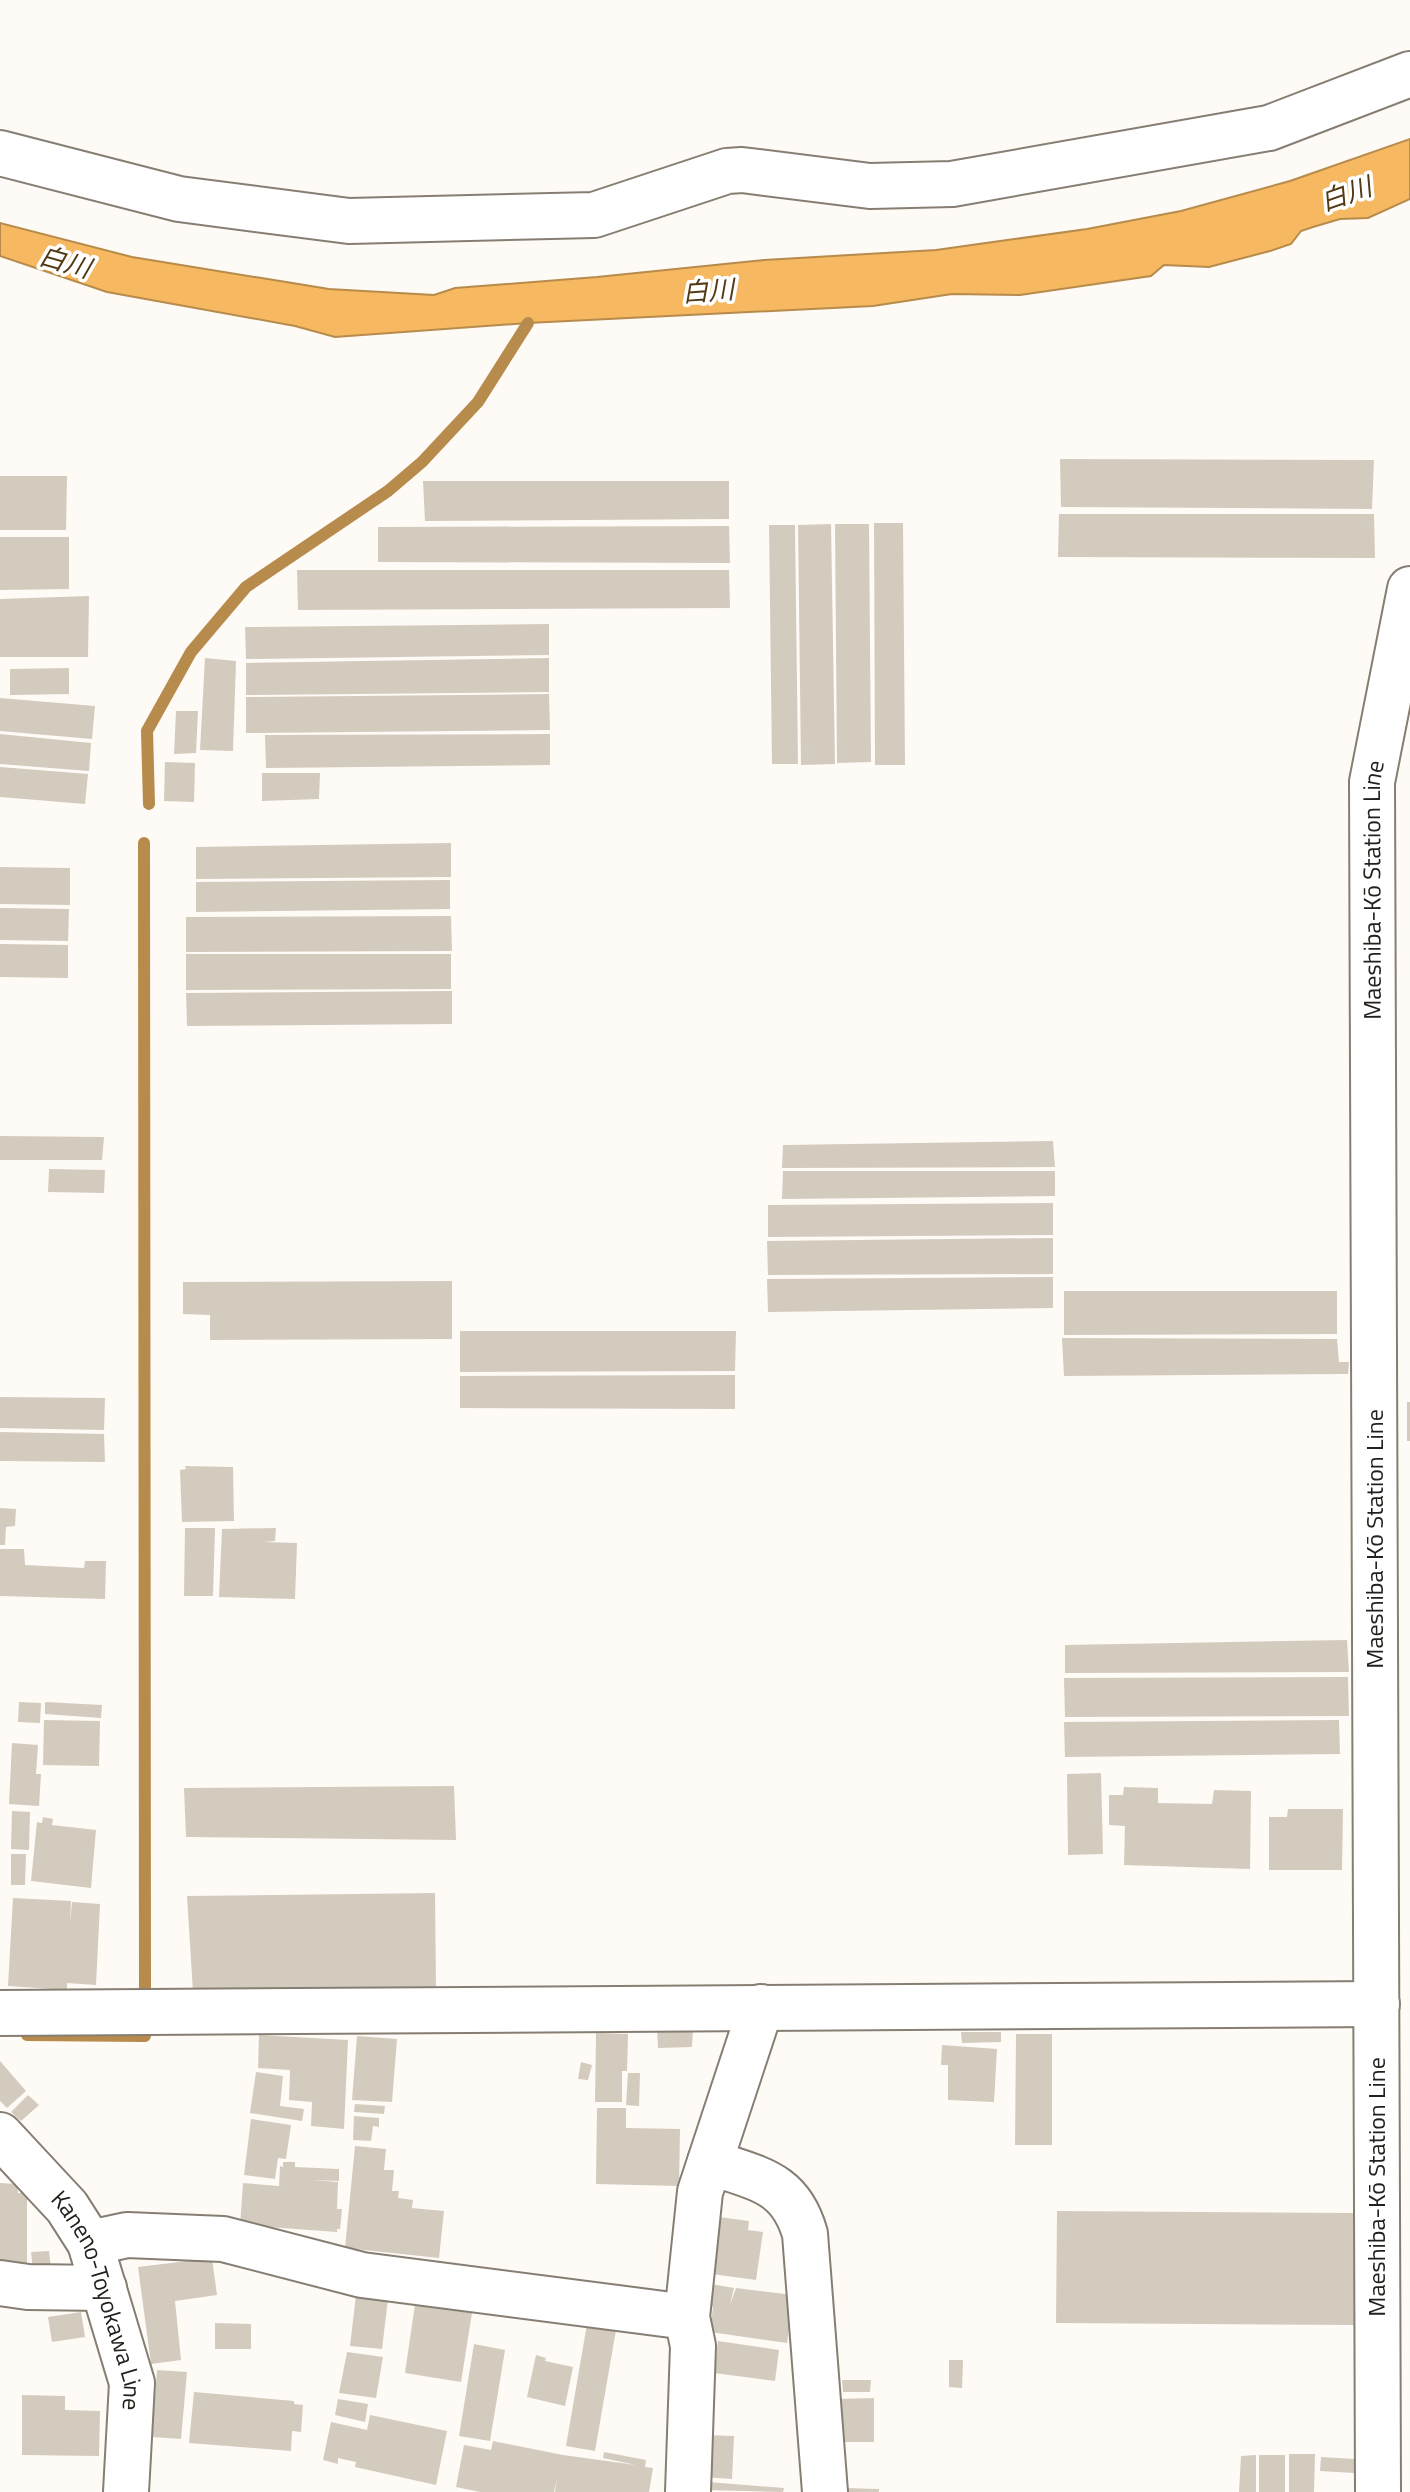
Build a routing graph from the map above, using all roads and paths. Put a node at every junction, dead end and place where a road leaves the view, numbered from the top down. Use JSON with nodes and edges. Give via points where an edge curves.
{"nodes":[{"id":1,"x":1410,"y":74,"type":"edge"},
{"id":2,"x":0,"y":153,"type":"edge"},
{"id":3,"x":1410,"y":589,"type":"edge"},
{"id":4,"x":1377,"y":2004,"type":"junction"},
{"id":5,"x":761,"y":2007,"type":"junction"},
{"id":6,"x":0,"y":2013,"type":"edge"},
{"id":7,"x":0,"y":2135,"type":"edge"},
{"id":8,"x":710,"y":2162,"type":"junction"},
{"id":9,"x":90,"y":2243,"type":"junction"},
{"id":10,"x":0,"y":2283,"type":"edge"},
{"id":11,"x":104,"y":2288,"type":"junction"},
{"id":12,"x":687,"y":2317,"type":"junction"},
{"id":13,"x":126,"y":2492,"type":"edge"},
{"id":14,"x":688,"y":2492,"type":"edge"},
{"id":15,"x":825,"y":2492,"type":"edge"},
{"id":16,"x":1378,"y":2492,"type":"edge"}],
"edges":[{"from":1,"to":2,"type":"street","via":[[1269,128],[952,184],[870,186],[727,171],[594,215],[349,221],[179,199]]},
{"from":3,"to":4,"type":"street","name":"Maeshiba-Kō Station Line","via":[[1372,782]]},
{"from":4,"to":5,"type":"street"},
{"from":4,"to":16,"type":"street","name":"Maeshiba-Kō Station Line"},
{"from":5,"to":6,"type":"street"},
{"from":5,"to":8,"type":"street"},
{"from":7,"to":9,"type":"street","name":"Kaneno-Toyokawa Line","via":[[67,2207]]},
{"from":8,"to":12,"type":"street","via":[[700,2192]]},
{"from":8,"to":15,"type":"street","via":[[767,2183],[786,2195],[799,2214],[805,2234]]},
{"from":9,"to":11,"type":"street","name":"Kaneno-Toyokawa Line"},
{"from":9,"to":12,"type":"street","via":[[127,2235],[223,2239],[362,2275]]},
{"from":10,"to":11,"type":"street"},
{"from":11,"to":13,"type":"street","name":"Kaneno-Toyokawa Line","via":[[132,2383]]},
{"from":12,"to":14,"type":"street","via":[[693,2346]]}]}
